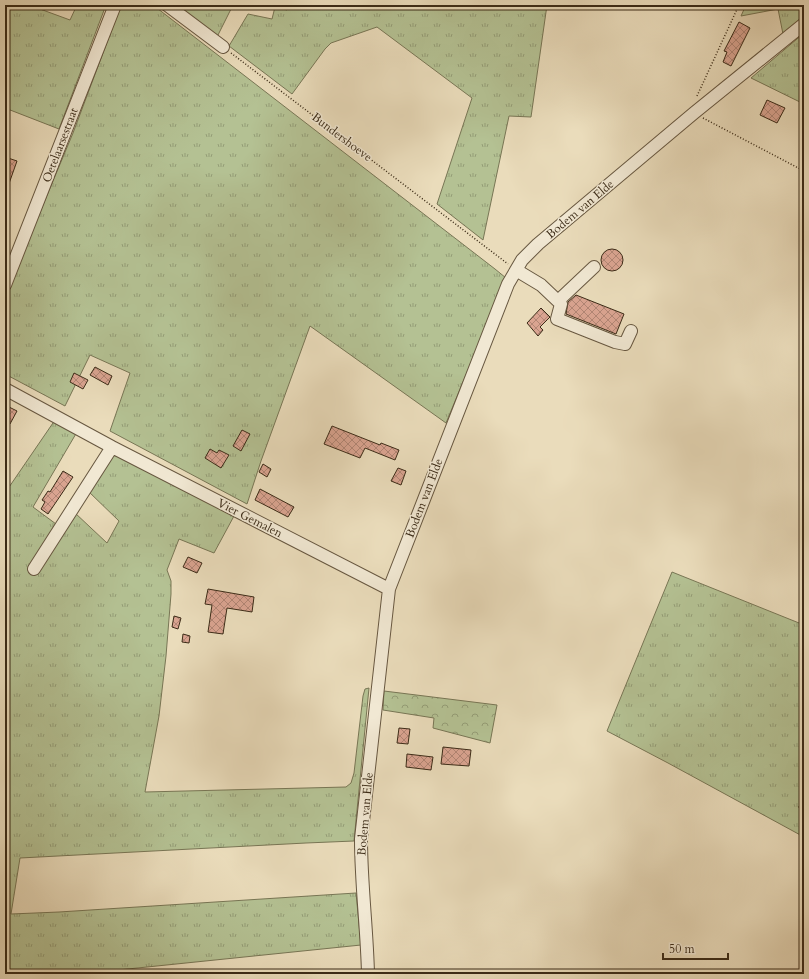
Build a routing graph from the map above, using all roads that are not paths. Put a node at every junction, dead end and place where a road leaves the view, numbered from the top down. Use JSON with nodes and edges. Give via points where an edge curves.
{"nodes":[{"id":1,"x":115,"y":5,"type":"edge"},
{"id":2,"x":167,"y":5,"type":"edge"},
{"id":3,"x":804,"y":24,"type":"edge"},
{"id":4,"x":223,"y":47,"type":"road end"},
{"id":5,"x":594,"y":267,"type":"dead end"},
{"id":6,"x":516,"y":270,"type":"junction"},
{"id":7,"x":5,"y":285,"type":"edge"},
{"id":8,"x":558,"y":301,"type":"junction"},
{"id":9,"x":631,"y":331,"type":"dead end"},
{"id":10,"x":5,"y":389,"type":"edge"},
{"id":11,"x":112,"y":447,"type":"junction"},
{"id":12,"x":34,"y":569,"type":"dead end"},
{"id":13,"x":389,"y":589,"type":"junction"},
{"id":14,"x":368,"y":974,"type":"edge"}],
"edges":[{"from":1,"to":7,"type":"street","name":"Oetelaarsestraat"},
{"from":2,"to":4,"type":"street"},
{"from":3,"to":6,"type":"street","name":"Bodem van Elde","via":[[538,244]]},
{"from":5,"to":8,"type":"street"},
{"from":6,"to":8,"type":"street","via":[[541,285]]},
{"from":6,"to":13,"type":"street","name":"Bodem van Elde","via":[[508,284]]},
{"from":8,"to":9,"type":"street","via":[[561,304],[557,319],[625,344]]},
{"from":10,"to":11,"type":"street","name":"Vier Gemalen"},
{"from":11,"to":12,"type":"street"},
{"from":11,"to":13,"type":"street","name":"Vier Gemalen"},
{"from":13,"to":14,"type":"street","name":"Bodem van Elde","via":[[361,839]]}]}
